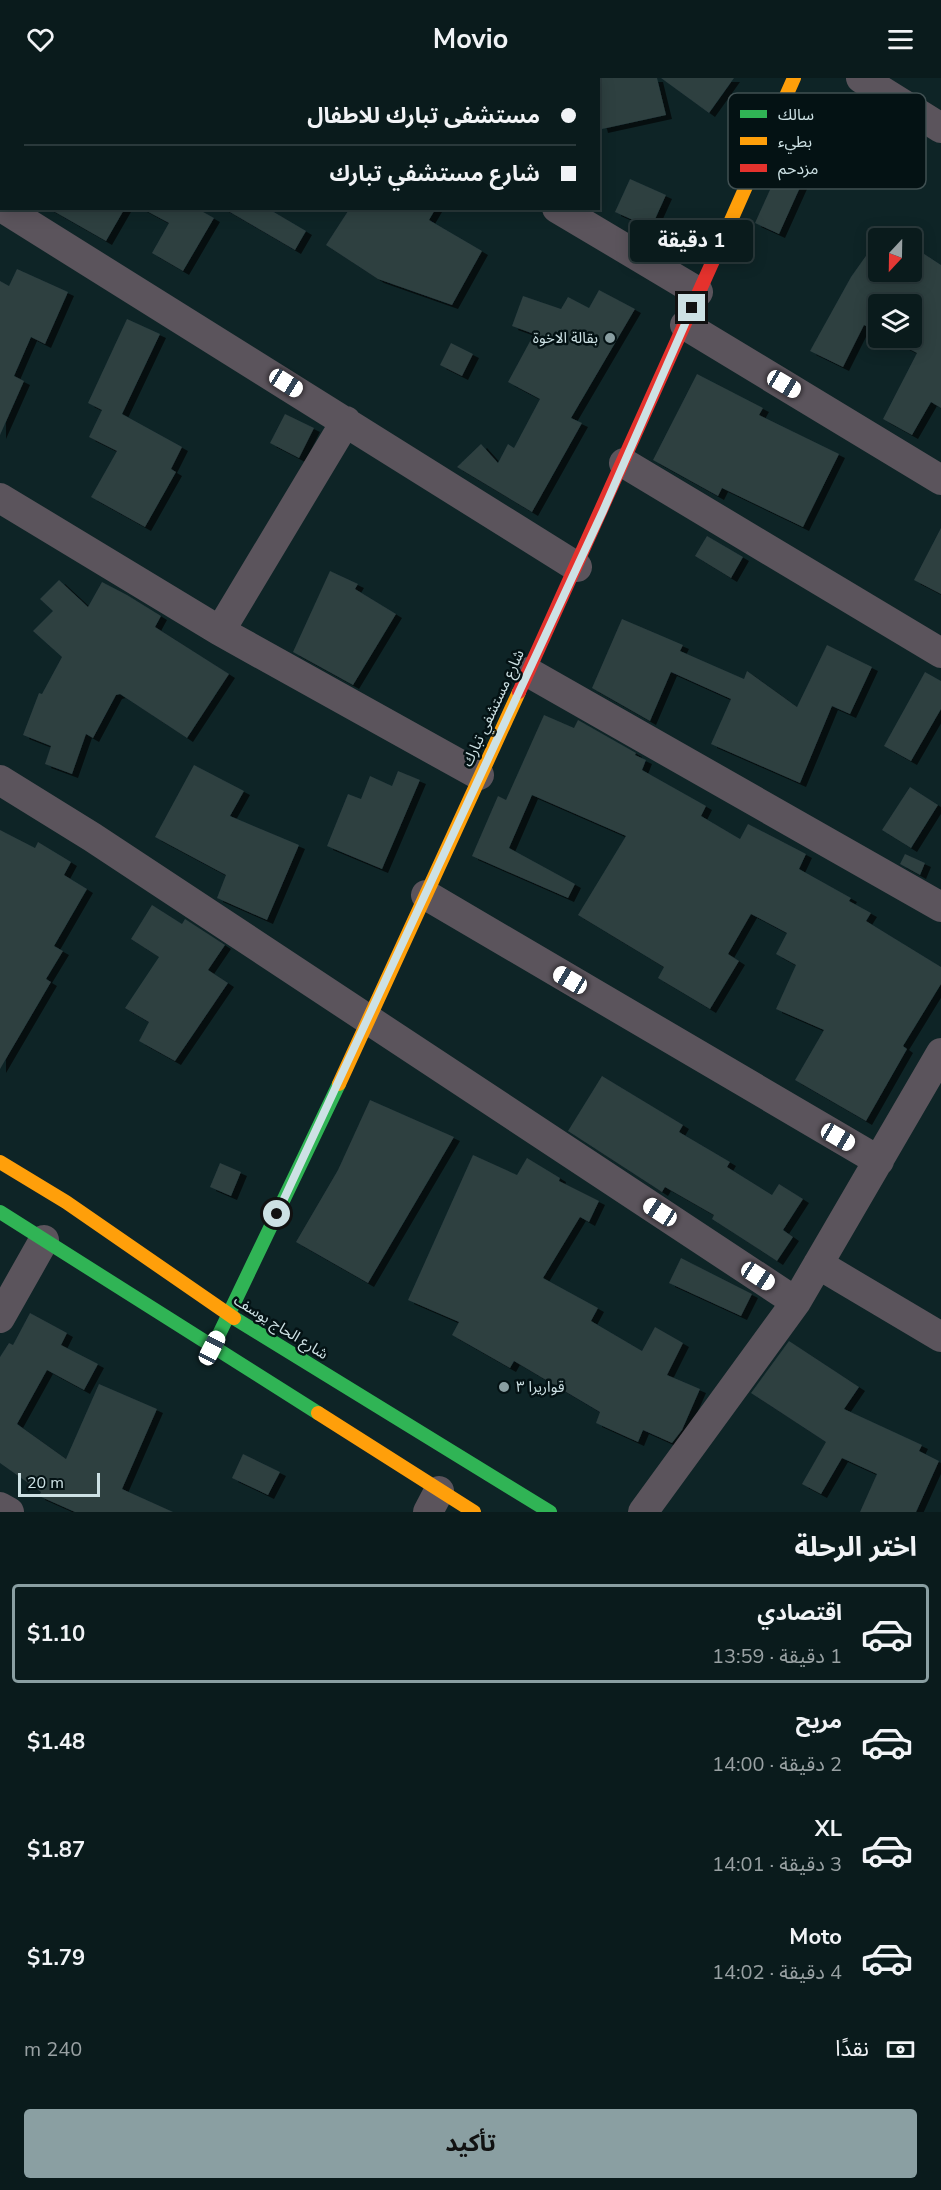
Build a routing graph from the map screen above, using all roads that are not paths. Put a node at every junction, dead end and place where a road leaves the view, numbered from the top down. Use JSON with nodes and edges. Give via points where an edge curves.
{"nodes":[{"id":1,"x":794,"y":78,"type":"edge"},
{"id":2,"x":861,"y":78,"type":"edge"},
{"id":3,"x":787,"y":93,"type":"edge"},
{"id":4,"x":885,"y":93,"type":"edge"},
{"id":5,"x":926,"y":119,"type":"edge"},
{"id":6,"x":941,"y":128,"type":"edge"},
{"id":7,"x":745,"y":189,"type":"edge"},
{"id":8,"x":7,"y":210,"type":"edge"},
{"id":9,"x":560,"y":210,"type":"edge"},
{"id":10,"x":699,"y":292,"type":"junction"},
{"id":11,"x":685,"y":325,"type":"junction"},
{"id":12,"x":346,"y":421,"type":"junction"},
{"id":13,"x":624,"y":463,"type":"junction"},
{"id":14,"x":941,"y":480,"type":"edge"},
{"id":15,"x":0,"y":498,"type":"edge"},
{"id":16,"x":577,"y":567,"type":"junction"},
{"id":17,"x":220,"y":630,"type":"junction"},
{"id":18,"x":941,"y":653,"type":"edge"},
{"id":19,"x":528,"y":672,"type":"junction"},
{"id":20,"x":480,"y":775,"type":"junction"},
{"id":21,"x":0,"y":780,"type":"edge"},
{"id":22,"x":426,"y":895,"type":"junction"},
{"id":23,"x":941,"y":907,"type":"edge"},
{"id":24,"x":369,"y":1020,"type":"junction"},
{"id":25,"x":941,"y":1053,"type":"edge"},
{"id":26,"x":879,"y":1161,"type":"junction"},
{"id":27,"x":0,"y":1162,"type":"edge"},
{"id":28,"x":0,"y":1212,"type":"edge"},
{"id":29,"x":44,"y":1240,"type":"junction"},
{"id":30,"x":818,"y":1264,"type":"junction"},
{"id":31,"x":796,"y":1302,"type":"junction"},
{"id":32,"x":229,"y":1315,"type":"junction"},
{"id":33,"x":0,"y":1318,"type":"edge"},
{"id":34,"x":941,"y":1337,"type":"edge"},
{"id":35,"x":212,"y":1348,"type":"junction"},
{"id":36,"x":433,"y":1501,"type":"edge"},
{"id":37,"x":0,"y":1507,"type":"edge"},
{"id":38,"x":9,"y":1512,"type":"edge"},
{"id":39,"x":474,"y":1512,"type":"edge"},
{"id":40,"x":550,"y":1512,"type":"edge"},
{"id":41,"x":644,"y":1512,"type":"edge"}],
"edges":[{"from":1,"to":3,"type":"street","name":"شارع مستشفي تبارك"},
{"from":2,"to":4,"type":"street"},
{"from":5,"to":6,"type":"street"},
{"from":7,"to":10,"type":"street","name":"شارع مستشفي تبارك"},
{"from":8,"to":12,"type":"street"},
{"from":9,"to":10,"type":"street"},
{"from":10,"to":11,"type":"street","name":"شارع مستشفي تبارك"},
{"from":11,"to":13,"type":"street","name":"شارع مستشفي تبارك"},
{"from":11,"to":14,"type":"street"},
{"from":12,"to":16,"type":"street"},
{"from":12,"to":17,"type":"street"},
{"from":13,"to":16,"type":"street","name":"شارع مستشفي تبارك"},
{"from":13,"to":18,"type":"street"},
{"from":15,"to":17,"type":"street"},
{"from":16,"to":19,"type":"street","name":"شارع مستشفي تبارك"},
{"from":17,"to":20,"type":"street"},
{"from":19,"to":20,"type":"street","name":"شارع مستشفي تبارك"},
{"from":19,"to":23,"type":"street"},
{"from":20,"to":22,"type":"street","name":"شارع مستشفي تبارك"},
{"from":21,"to":24,"type":"street"},
{"from":22,"to":24,"type":"street","name":"شارع مستشفي تبارك"},
{"from":22,"to":26,"type":"street"},
{"from":24,"to":31,"type":"street"},
{"from":24,"to":32,"type":"street","name":"شارع مستشفي تبارك"},
{"from":25,"to":26,"type":"street"},
{"from":26,"to":30,"type":"street"},
{"from":27,"to":32,"type":"street","name":"شارع الحاج يوسف","via":[[66,1202]]},
{"from":28,"to":29,"type":"street"},
{"from":29,"to":33,"type":"street"},
{"from":29,"to":35,"type":"street"},
{"from":30,"to":31,"type":"street"},
{"from":30,"to":34,"type":"street"},
{"from":31,"to":41,"type":"street"},
{"from":32,"to":35,"type":"street","name":"شارع مستشفي تبارك"},
{"from":32,"to":40,"type":"street","name":"شارع الحاج يوسف"},
{"from":35,"to":36,"type":"street"},
{"from":36,"to":39,"type":"street"},
{"from":37,"to":38,"type":"street"}]}
